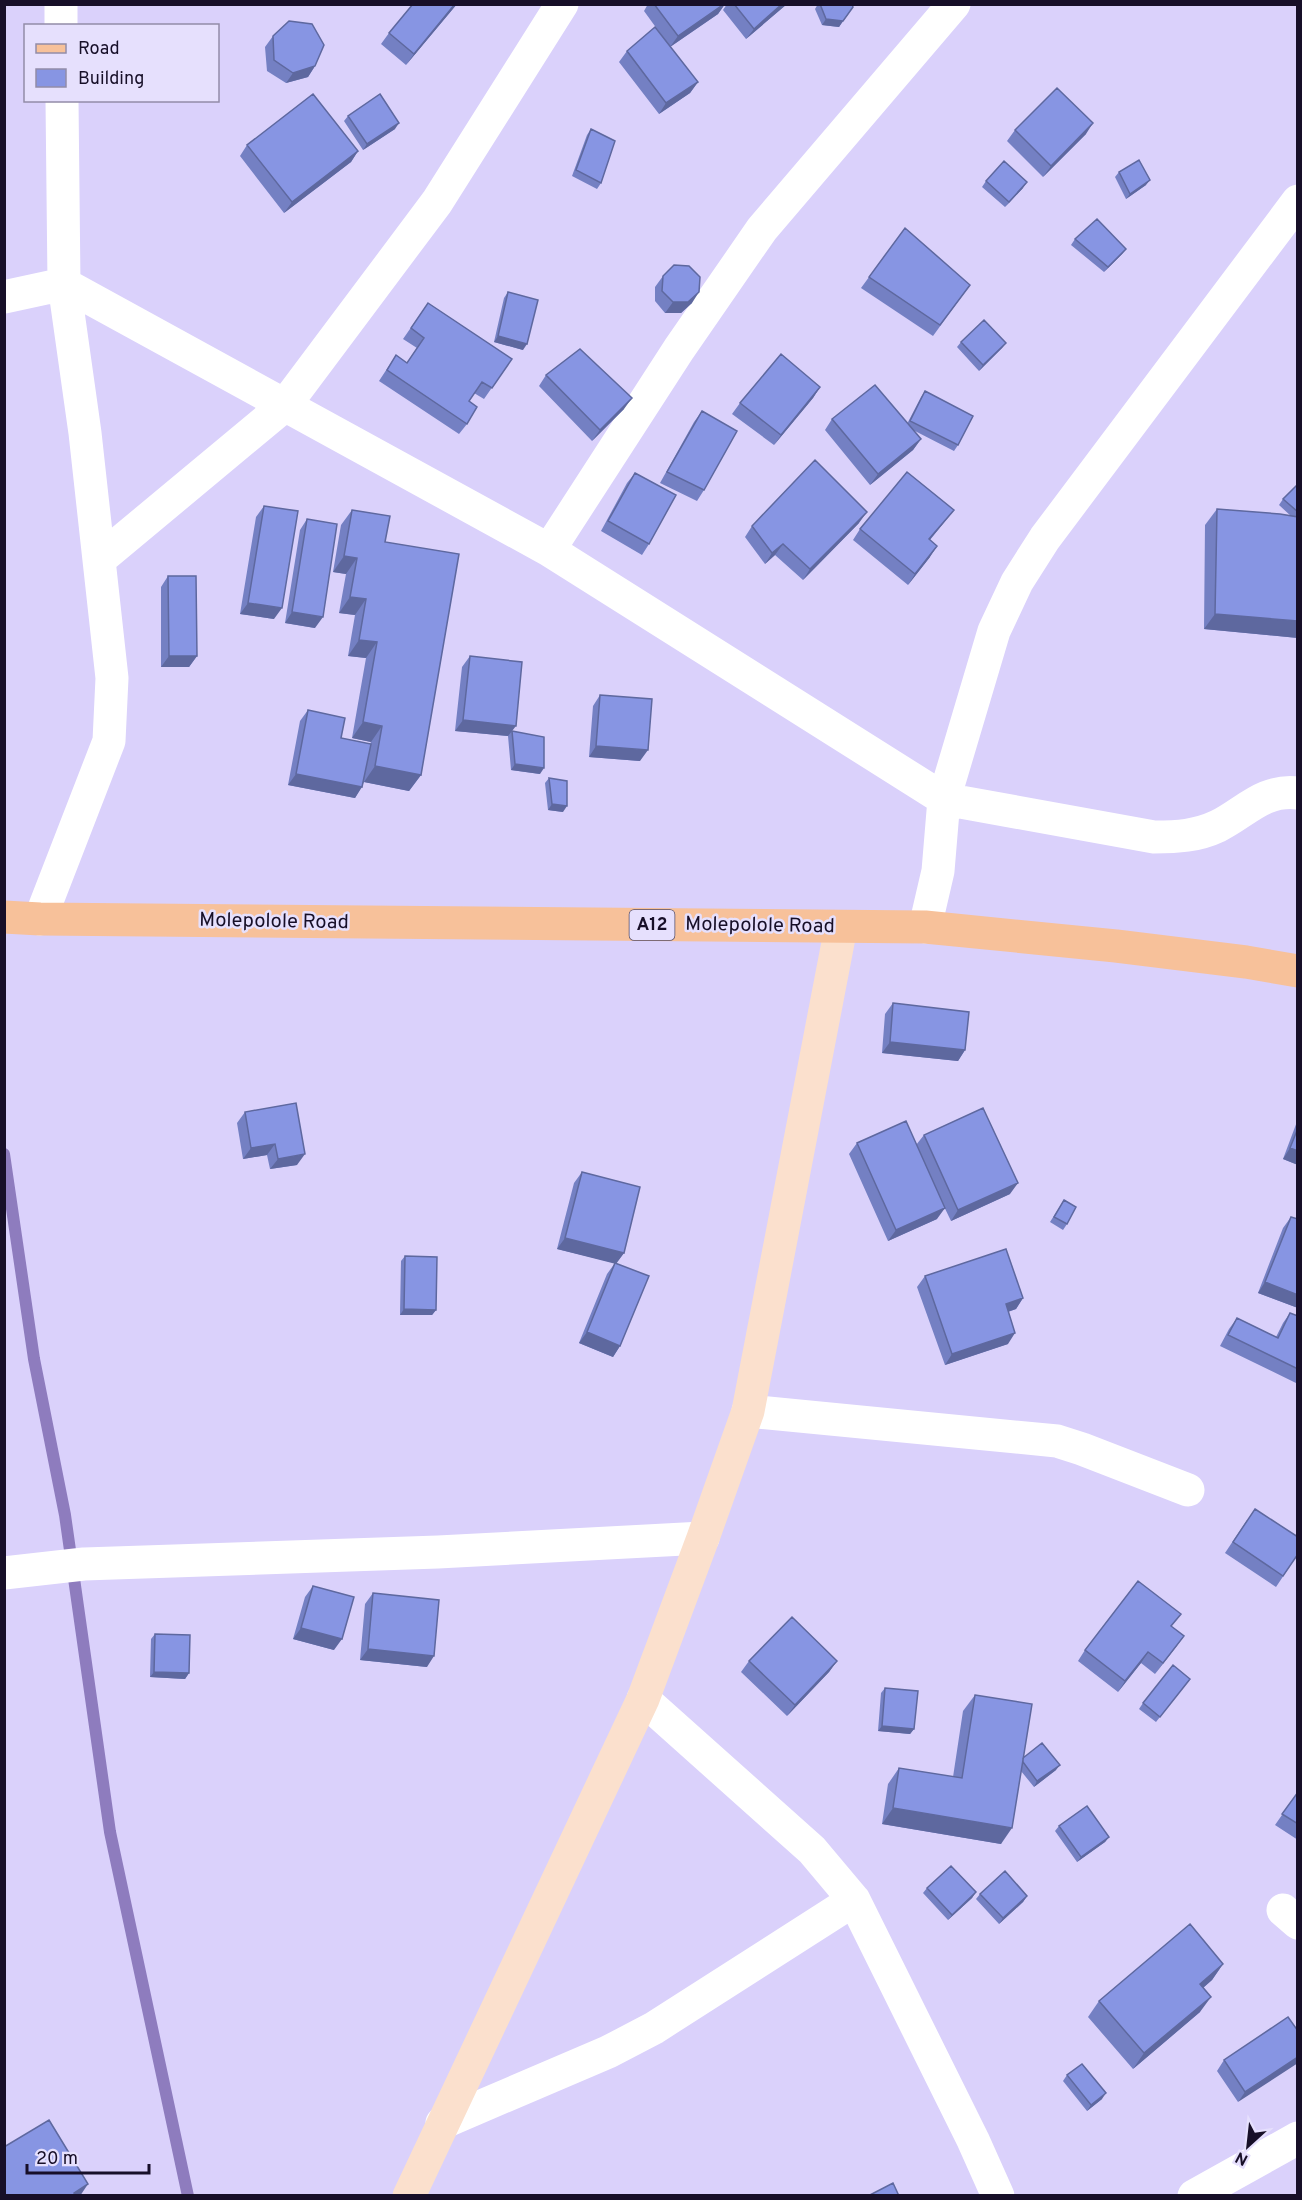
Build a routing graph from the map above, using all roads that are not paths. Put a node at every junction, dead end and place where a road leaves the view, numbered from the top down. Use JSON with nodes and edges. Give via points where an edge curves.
{"nodes":[{"id":1,"x":61,"y":4,"type":"edge"},
{"id":2,"x":562,"y":4,"type":"edge"},
{"id":3,"x":954,"y":4,"type":"edge"},
{"id":4,"x":61,"y":24,"type":"edge"},
{"id":5,"x":62,"y":102,"type":"edge"},
{"id":6,"x":1298,"y":201,"type":"edge"},
{"id":7,"x":64,"y":284,"type":"junction"},
{"id":8,"x":4,"y":297,"type":"edge"},
{"id":9,"x":285,"y":405,"type":"junction"},
{"id":10,"x":549,"y":550,"type":"junction"},
{"id":11,"x":100,"y":559,"type":"junction"},
{"id":12,"x":1298,"y":793,"type":"edge"},
{"id":13,"x":944,"y":800,"type":"junction"},
{"id":14,"x":4,"y":917,"type":"edge"},
{"id":15,"x":40,"y":919,"type":"junction"},
{"id":16,"x":840,"y":927,"type":"junction"},
{"id":17,"x":925,"y":927,"type":"junction"},
{"id":18,"x":1298,"y":971,"type":"edge"},
{"id":19,"x":748,"y":1411,"type":"junction"},
{"id":20,"x":1188,"y":1490,"type":"dead end"},
{"id":21,"x":703,"y":1538,"type":"junction"},
{"id":22,"x":16,"y":1571,"type":"edge"},
{"id":23,"x":643,"y":1699,"type":"junction"},
{"id":24,"x":854,"y":1900,"type":"junction"},
{"id":25,"x":442,"y":2123,"type":"junction"},
{"id":26,"x":1298,"y":2138,"type":"edge"},
{"id":27,"x":409,"y":2196,"type":"edge"},
{"id":28,"x":998,"y":2196,"type":"edge"},
{"id":29,"x":1194,"y":2196,"type":"edge"}],
"edges":[{"from":1,"to":4,"type":"street"},
{"from":2,"to":9,"type":"street","via":[[437,202]]},
{"from":3,"to":10,"type":"street","via":[[762,229]]},
{"from":5,"to":7,"type":"street"},
{"from":6,"to":13,"type":"street","via":[[1045,538],[1017,582],[994,631]]},
{"from":7,"to":8,"type":"street"},
{"from":7,"to":9,"type":"street"},
{"from":7,"to":11,"type":"street"},
{"from":9,"to":10,"type":"street"},
{"from":9,"to":11,"type":"street"},
{"from":10,"to":13,"type":"street"},
{"from":11,"to":15,"type":"street","via":[[112,678],[109,741]]},
{"from":12,"to":13,"type":"street","via":[[1266,796],[1218,826],[1188,837],[1155,837]]},
{"from":13,"to":17,"type":"street","via":[[938,871]]},
{"from":14,"to":15,"type":"main road","name":"Molepolole Road","number":"A12"},
{"from":15,"to":16,"type":"main road","name":"Molepolole Road","number":"A12"},
{"from":16,"to":17,"type":"main road","name":"Molepolole Road","number":"A12"},
{"from":16,"to":19,"type":"street"},
{"from":17,"to":18,"type":"main road","name":"Molepolole Road","number":"A12","via":[[1128,947]]},
{"from":19,"to":20,"type":"street","via":[[1057,1441]]},
{"from":19,"to":21,"type":"street"},
{"from":21,"to":22,"type":"street","via":[[84,1564]]},
{"from":21,"to":23,"type":"street"},
{"from":23,"to":24,"type":"street","via":[[812,1850]]},
{"from":23,"to":25,"type":"street"},
{"from":24,"to":25,"type":"street","via":[[654,2028],[608,2052]]},
{"from":24,"to":28,"type":"street"},
{"from":25,"to":27,"type":"street"},
{"from":26,"to":29,"type":"street"}]}
